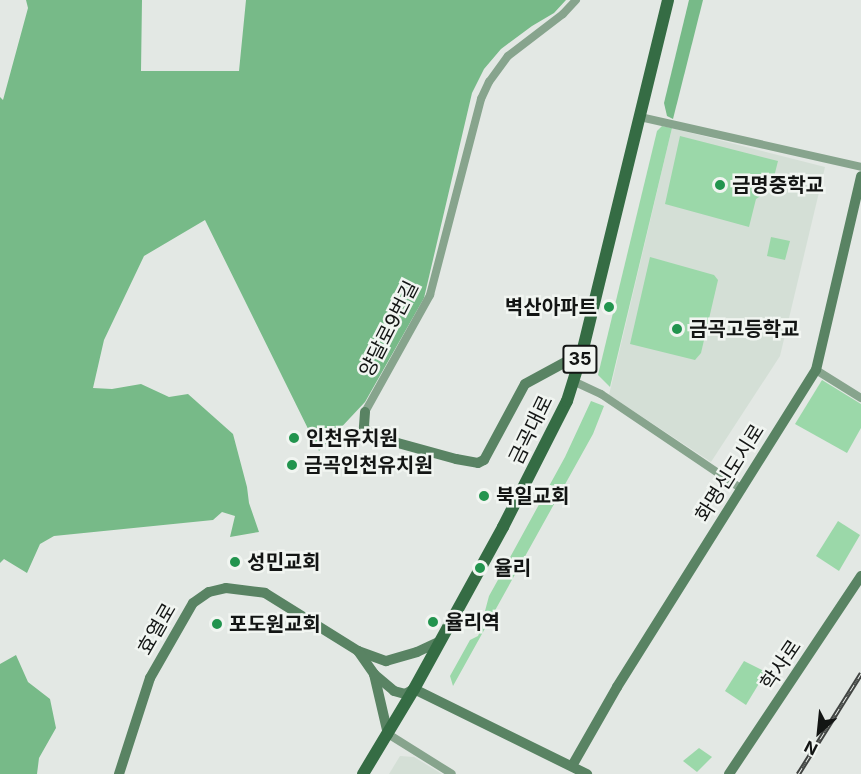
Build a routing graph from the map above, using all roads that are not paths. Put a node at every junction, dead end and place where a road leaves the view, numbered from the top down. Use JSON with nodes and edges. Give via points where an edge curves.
{"nodes":[{"id":1,"x":576,"y":0,"type":"edge"},
{"id":2,"x":668,"y":0,"type":"edge"},
{"id":3,"x":640,"y":117,"type":"junction"},
{"id":4,"x":861,"y":167,"type":"edge"},
{"id":5,"x":861,"y":176,"type":"edge"},
{"id":6,"x":582,"y":353,"type":"junction"},
{"id":7,"x":560,"y":364,"type":"junction"},
{"id":8,"x":816,"y":370,"type":"junction"},
{"id":9,"x":575,"y":375,"type":"junction"},
{"id":10,"x":861,"y":398,"type":"edge"},
{"id":11,"x":365,"y":412,"type":"joint"},
{"id":12,"x":742,"y":489,"type":"junction"},
{"id":13,"x":861,"y":576,"type":"edge"},
{"id":14,"x":441,"y":640,"type":"junction"},
{"id":15,"x":358,"y":651,"type":"junction"},
{"id":16,"x":386,"y":661,"type":"junction"},
{"id":17,"x":376,"y":676,"type":"junction"},
{"id":18,"x":414,"y":689,"type":"junction"},
{"id":19,"x":388,"y":734,"type":"junction"},
{"id":20,"x":570,"y":770,"type":"edge"},
{"id":21,"x":119,"y":774,"type":"edge"},
{"id":22,"x":363,"y":774,"type":"edge"},
{"id":23,"x":452,"y":774,"type":"edge"},
{"id":24,"x":587,"y":774,"type":"edge"},
{"id":25,"x":729,"y":774,"type":"edge"}],
"edges":[{"from":1,"to":11,"type":"street","name":"양달로9번길","via":[[508,56],[489,82],[481,99],[430,295]]},
{"from":2,"to":3,"type":"main road","name":"금곡대로","number":"35"},
{"from":3,"to":4,"type":"street"},
{"from":3,"to":6,"type":"main road","name":"금곡대로","number":"35"},
{"from":5,"to":8,"type":"main road","name":"화명신도시로"},
{"from":6,"to":7,"type":"main road","name":"양달로9번길"},
{"from":6,"to":9,"type":"main road","name":"금곡대로","number":"35"},
{"from":7,"to":9,"type":"main road"},
{"from":7,"to":11,"type":"main road","name":"양달로9번길","via":[[525,384],[484,460],[478,463],[376,437],[364,428]]},
{"from":8,"to":10,"type":"street"},
{"from":8,"to":12,"type":"main road","name":"화명신도시로"},
{"from":9,"to":12,"type":"street"},
{"from":9,"to":14,"type":"main road","name":"금곡대로","number":"35","via":[[538,461]]},
{"from":12,"to":20,"type":"main road","name":"화명신도시로","via":[[617,687]]},
{"from":13,"to":25,"type":"main road","name":"학사로"},
{"from":14,"to":16,"type":"main road"},
{"from":14,"to":18,"type":"main road","name":"금곡대로","number":"35"},
{"from":15,"to":16,"type":"main road"},
{"from":15,"to":17,"type":"main road","name":"효열로"},
{"from":15,"to":21,"type":"main road","name":"효열로","via":[[265,593],[226,588],[209,592],[194,603],[150,678]]},
{"from":16,"to":17,"type":"main road","via":[[376,666]]},
{"from":17,"to":18,"type":"main road","via":[[398,693]]},
{"from":17,"to":19,"type":"main road"},
{"from":18,"to":19,"type":"main road","name":"금곡대로","number":"35"},
{"from":18,"to":20,"type":"main road"},
{"from":19,"to":22,"type":"main road","name":"금곡대로","number":"35"},
{"from":19,"to":23,"type":"street"},
{"from":20,"to":24,"type":"main road"}]}
